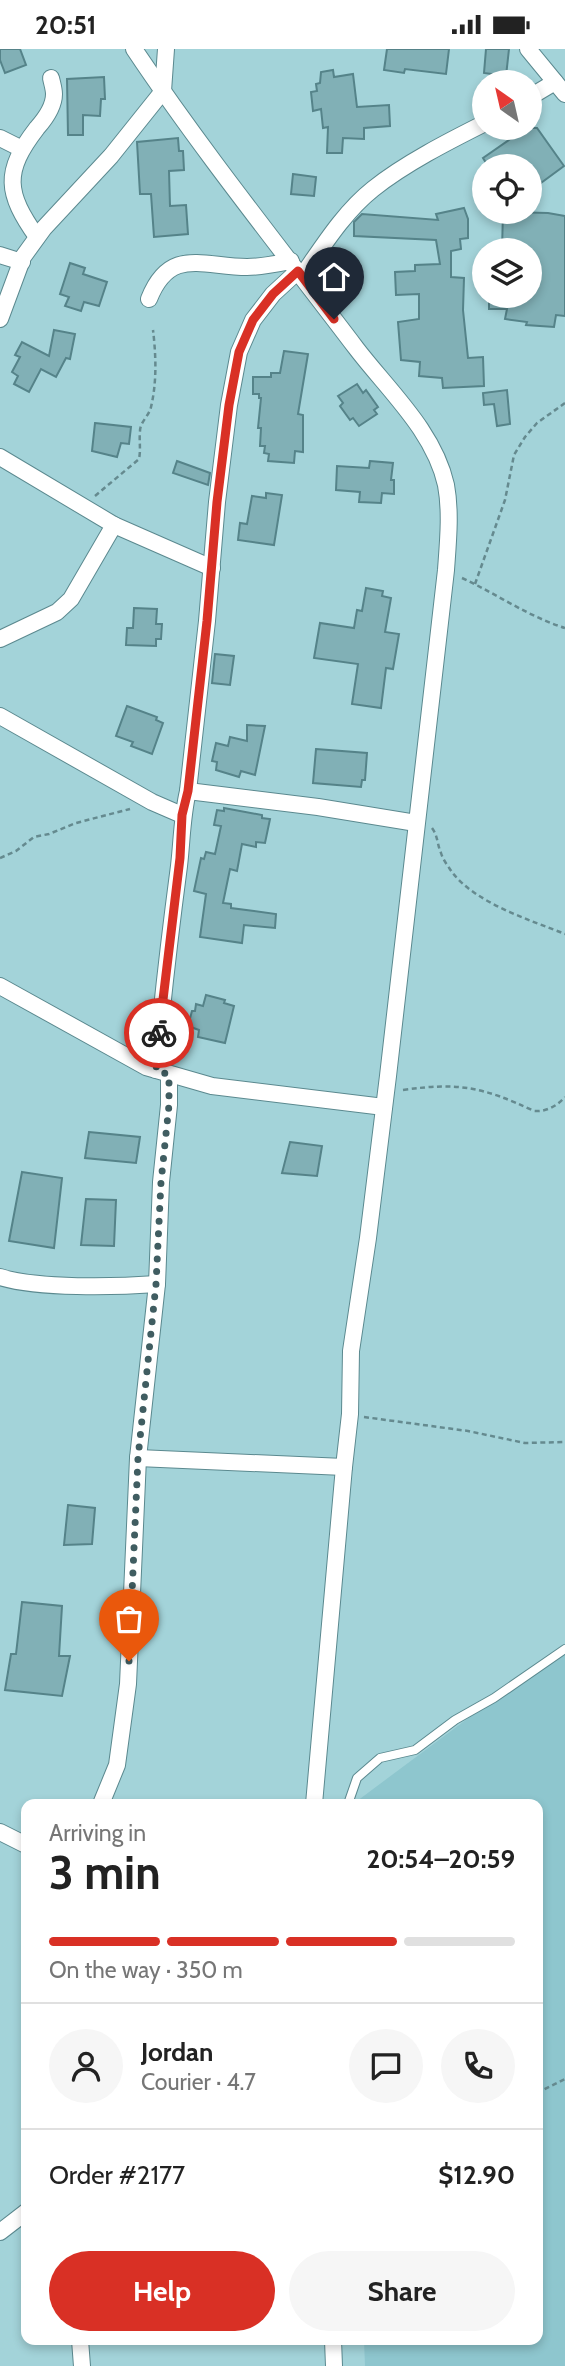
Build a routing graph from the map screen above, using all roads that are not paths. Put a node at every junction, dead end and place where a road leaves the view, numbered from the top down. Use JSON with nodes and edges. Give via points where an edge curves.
{"nodes":[{"id":1,"x":134,"y":49,"type":"edge"},
{"id":2,"x":166,"y":49,"type":"edge"},
{"id":3,"x":528,"y":49,"type":"edge"},
{"id":4,"x":51,"y":78,"type":"dead end"},
{"id":5,"x":561,"y":86,"type":"edge"},
{"id":6,"x":163,"y":91,"type":"junction"},
{"id":7,"x":542,"y":93,"type":"edge"},
{"id":8,"x":472,"y":130,"type":"edge"},
{"id":9,"x":0,"y":138,"type":"edge"},
{"id":10,"x":22,"y":149,"type":"junction"},
{"id":11,"x":37,"y":237,"type":"junction"},
{"id":12,"x":0,"y":255,"type":"edge"},
{"id":13,"x":22,"y":262,"type":"junction"},
{"id":14,"x":297,"y":269,"type":"junction"},
{"id":15,"x":149,"y":299,"type":"dead end"},
{"id":16,"x":0,"y":319,"type":"edge"},
{"id":17,"x":0,"y":457,"type":"edge"},
{"id":18,"x":114,"y":525,"type":"junction"},
{"id":19,"x":212,"y":568,"type":"junction"},
{"id":20,"x":0,"y":639,"type":"edge"},
{"id":21,"x":0,"y":716,"type":"edge"},
{"id":22,"x":188,"y":791,"type":"junction"},
{"id":23,"x":182,"y":815,"type":"junction"},
{"id":24,"x":416,"y":821,"type":"junction"},
{"id":25,"x":0,"y":986,"type":"edge"},
{"id":26,"x":162,"y":1072,"type":"junction"},
{"id":27,"x":385,"y":1100,"type":"junction"},
{"id":28,"x":0,"y":1277,"type":"edge"},
{"id":29,"x":156,"y":1284,"type":"junction"},
{"id":30,"x":138,"y":1458,"type":"junction"},
{"id":31,"x":344,"y":1467,"type":"junction"},
{"id":32,"x":565,"y":1649,"type":"edge"},
{"id":33,"x":104,"y":1799,"type":"edge"},
{"id":34,"x":314,"y":1799,"type":"edge"},
{"id":35,"x":350,"y":1799,"type":"edge"},
{"id":36,"x":0,"y":1832,"type":"edge"},
{"id":37,"x":21,"y":1842,"type":"edge"},
{"id":38,"x":21,"y":2217,"type":"edge"},
{"id":39,"x":0,"y":2232,"type":"edge"},
{"id":40,"x":80,"y":2345,"type":"edge"},
{"id":41,"x":333,"y":2345,"type":"edge"},
{"id":42,"x":82,"y":2366,"type":"edge"},
{"id":43,"x":334,"y":2366,"type":"edge"}],
"edges":[{"from":1,"to":6,"type":"street"},
{"from":2,"to":6,"type":"street"},
{"from":3,"to":5,"type":"street"},
{"from":4,"to":10,"type":"street","via":[[54,96],[49,114]]},
{"from":5,"to":7,"type":"street"},
{"from":6,"to":11,"type":"street"},
{"from":6,"to":14,"type":"street"},
{"from":8,"to":14,"type":"street","via":[[373,189]]},
{"from":9,"to":10,"type":"street"},
{"from":10,"to":11,"type":"street","via":[[13,166],[12,188]]},
{"from":11,"to":13,"type":"street"},
{"from":12,"to":13,"type":"street"},
{"from":13,"to":16,"type":"street"},
{"from":14,"to":15,"type":"street","via":[[183,263],[163,274]]},
{"from":14,"to":19,"type":"street","via":[[253,320],[239,352]]},
{"from":14,"to":24,"type":"street","via":[[412,416],[446,485],[446,570]]},
{"from":17,"to":18,"type":"street"},
{"from":18,"to":19,"type":"street"},
{"from":18,"to":20,"type":"street","via":[[71,599],[57,612]]},
{"from":19,"to":22,"type":"street"},
{"from":21,"to":23,"type":"street"},
{"from":22,"to":23,"type":"street"},
{"from":22,"to":24,"type":"street"},
{"from":23,"to":26,"type":"street","via":[[166,963]]},
{"from":24,"to":27,"type":"street"},
{"from":25,"to":26,"type":"street"},
{"from":26,"to":27,"type":"street","via":[[212,1086]]},
{"from":26,"to":29,"type":"street","via":[[169,1105]]},
{"from":27,"to":31,"type":"street","via":[[351,1351]]},
{"from":28,"to":29,"type":"street","via":[[52,1284]]},
{"from":29,"to":30,"type":"street"},
{"from":30,"to":31,"type":"street"},
{"from":30,"to":33,"type":"street","via":[[128,1684],[117,1765]]},
{"from":31,"to":34,"type":"street"},
{"from":32,"to":35,"type":"lane","via":[[415,1750],[380,1758],[357,1778]]},
{"from":36,"to":37,"type":"street"},
{"from":38,"to":39,"type":"street"},
{"from":40,"to":42,"type":"street"},
{"from":41,"to":43,"type":"street"}]}
